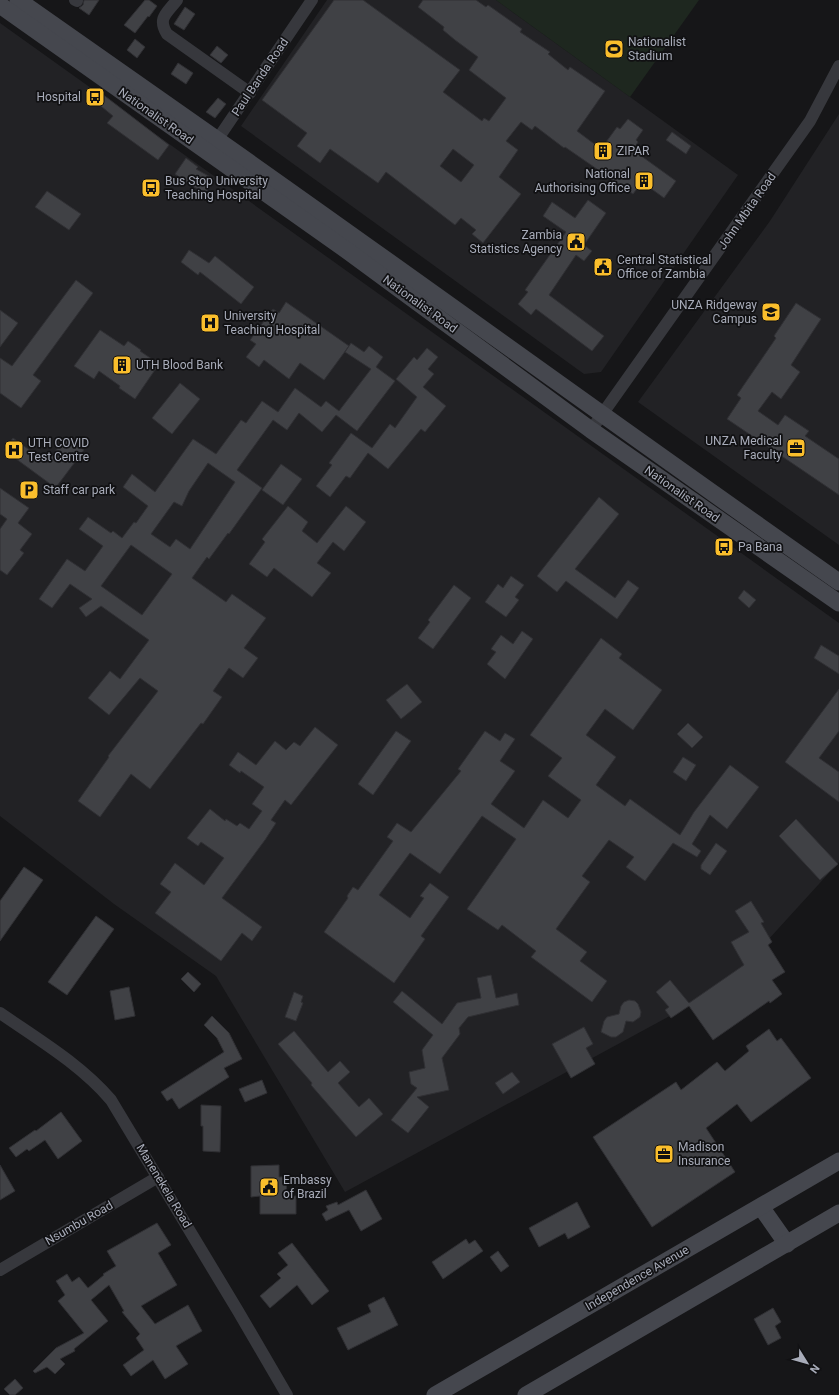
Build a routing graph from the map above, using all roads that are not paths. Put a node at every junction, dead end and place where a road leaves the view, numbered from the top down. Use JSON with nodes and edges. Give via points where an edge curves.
{"nodes":[{"id":1,"x":18,"y":0,"type":"edge"},
{"id":2,"x":177,"y":0,"type":"edge"},
{"id":3,"x":312,"y":0,"type":"edge"},
{"id":4,"x":0,"y":5,"type":"edge"},
{"id":5,"x":839,"y":66,"type":"edge"},
{"id":6,"x":250,"y":93,"type":"junction"},
{"id":7,"x":213,"y":146,"type":"junction"},
{"id":8,"x":602,"y":414,"type":"junction"},
{"id":9,"x":592,"y":430,"type":"junction"},
{"id":10,"x":839,"y":582,"type":"edge"},
{"id":11,"x":839,"y":603,"type":"edge"},
{"id":12,"x":0,"y":1013,"type":"edge"},
{"id":13,"x":839,"y":1161,"type":"edge"},
{"id":14,"x":158,"y":1177,"type":"junction"},
{"id":15,"x":761,"y":1207,"type":"junction"},
{"id":16,"x":839,"y":1212,"type":"edge"},
{"id":17,"x":787,"y":1244,"type":"junction"},
{"id":18,"x":0,"y":1270,"type":"edge"},
{"id":19,"x":287,"y":1395,"type":"edge"},
{"id":20,"x":435,"y":1395,"type":"edge"},
{"id":21,"x":526,"y":1395,"type":"edge"}],
"edges":[{"from":1,"to":7,"type":"main road","name":"Nationalist Road","via":[[123,75]]},
{"from":2,"to":6,"type":"street","via":[[163,19],[162,26],[168,34]]},
{"from":3,"to":6,"type":"street","name":"Paul Banda Road"},
{"from":4,"to":7,"type":"main road","name":"Nationalist Road"},
{"from":5,"to":8,"type":"street","name":"John Mbita Road","via":[[810,121]]},
{"from":6,"to":7,"type":"street","name":"Paul Banda Road"},
{"from":7,"to":8,"type":"main road","name":"Nationalist Road"},
{"from":7,"to":9,"type":"main road","name":"Nationalist Road","via":[[355,256]]},
{"from":8,"to":9,"type":"street","name":"John Mbita Road"},
{"from":8,"to":10,"type":"main road","name":"Nationalist Road"},
{"from":9,"to":11,"type":"main road","name":"Nationalist Road"},
{"from":12,"to":14,"type":"street","name":"Manenekela Road","via":[[98,1084],[112,1100]]},
{"from":13,"to":15,"type":"main road","name":"Independence Avenue"},
{"from":14,"to":18,"type":"street","name":"Nsumbu Road"},
{"from":14,"to":19,"type":"street","name":"Manenekela Road"},
{"from":15,"to":17,"type":"main road"},
{"from":15,"to":20,"type":"main road","name":"Independence Avenue"},
{"from":16,"to":17,"type":"main road"},
{"from":17,"to":21,"type":"main road"}]}
